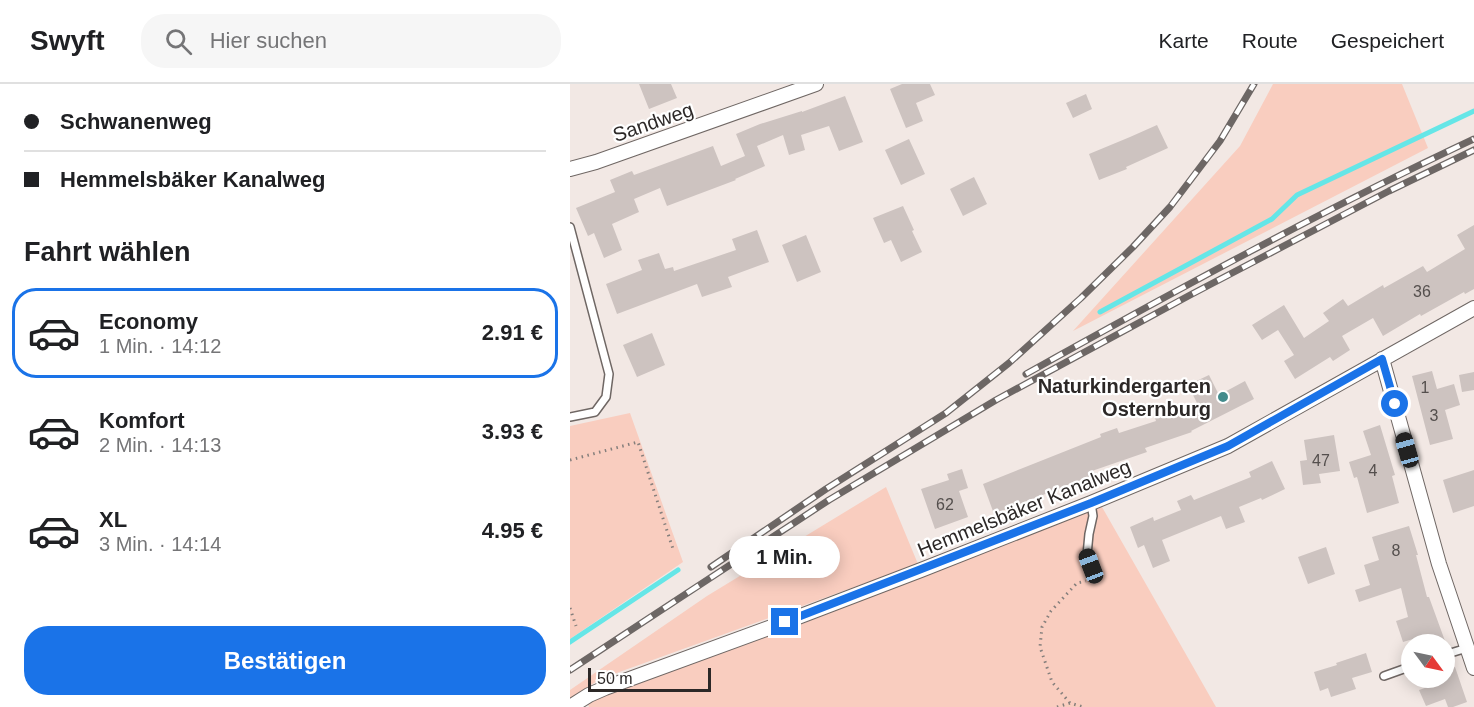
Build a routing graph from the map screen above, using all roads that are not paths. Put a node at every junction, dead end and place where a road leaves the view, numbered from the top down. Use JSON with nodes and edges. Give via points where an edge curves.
{"nodes":[{"id":1,"x":816,"y":84,"type":"edge"},
{"id":2,"x":570,"y":169,"type":"edge"},
{"id":3,"x":570,"y":227,"type":"edge"},
{"id":4,"x":1474,"y":308,"type":"edge"},
{"id":5,"x":1382,"y":359,"type":"junction"},
{"id":6,"x":570,"y":417,"type":"edge"},
{"id":7,"x":1091,"y":503,"type":"junction"},
{"id":8,"x":1096,"y":578,"type":"road end"},
{"id":9,"x":1467,"y":648,"type":"junction"},
{"id":10,"x":1455,"y":652,"type":"edge"},
{"id":11,"x":1474,"y":668,"type":"edge"},
{"id":12,"x":1401,"y":670,"type":"edge"},
{"id":13,"x":1383,"y":676,"type":"dead end"},
{"id":14,"x":570,"y":707,"type":"edge"}],
"edges":[{"from":1,"to":2,"type":"street","name":"Sandweg"},
{"from":3,"to":6,"type":"lane","via":[[609,374],[606,398],[595,412]]},
{"from":4,"to":5,"type":"street","name":"Hemmelsbäker Kanalweg"},
{"from":5,"to":7,"type":"street","name":"Hemmelsbäker Kanalweg","via":[[1228,446]]},
{"from":5,"to":9,"type":"street","via":[[1439,564]]},
{"from":7,"to":8,"type":"lane","via":[[1087,555]]},
{"from":7,"to":14,"type":"street","name":"Hemmelsbäker Kanalweg","via":[[604,688]]},
{"from":9,"to":10,"type":"lane"},
{"from":9,"to":11,"type":"street"},
{"from":12,"to":13,"type":"lane"}]}
